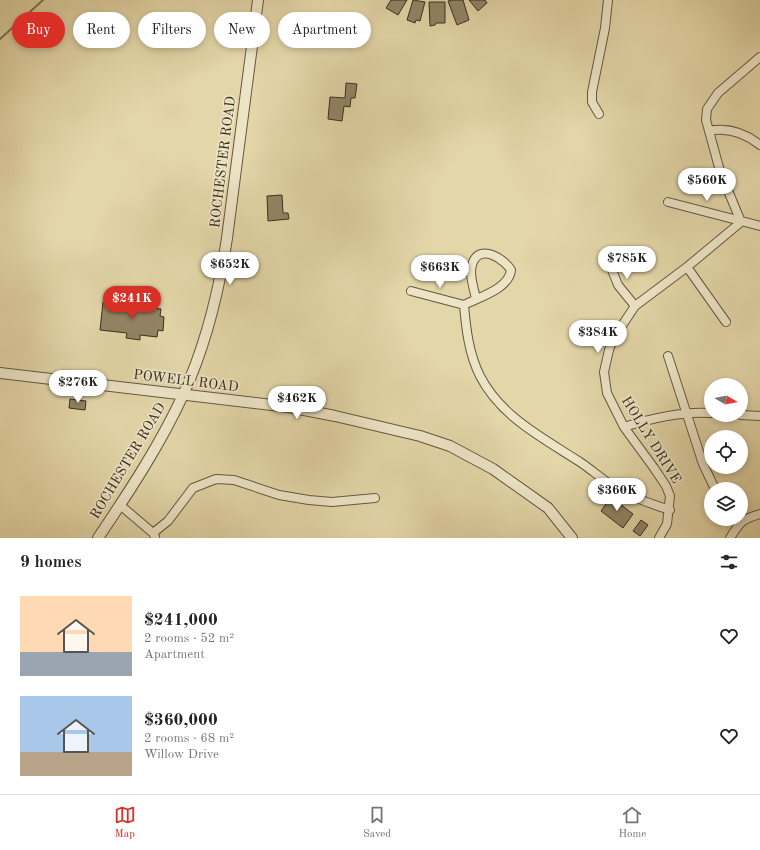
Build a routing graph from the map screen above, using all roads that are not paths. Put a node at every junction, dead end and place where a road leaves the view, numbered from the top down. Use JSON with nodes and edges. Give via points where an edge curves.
{"nodes":[{"id":1,"x":258,"y":0,"type":"edge"},
{"id":2,"x":608,"y":0,"type":"edge"},
{"id":3,"x":760,"y":57,"type":"edge"},
{"id":4,"x":599,"y":114,"type":"dead end"},
{"id":5,"x":709,"y":131,"type":"junction"},
{"id":6,"x":760,"y":144,"type":"edge"},
{"id":7,"x":668,"y":202,"type":"dead end"},
{"id":8,"x":740,"y":222,"type":"junction"},
{"id":9,"x":760,"y":226,"type":"edge"},
{"id":10,"x":608,"y":260,"type":"dead end"},
{"id":11,"x":687,"y":267,"type":"junction"},
{"id":12,"x":411,"y":291,"type":"dead end"},
{"id":13,"x":476,"y":299,"type":"junction"},
{"id":14,"x":464,"y":305,"type":"junction"},
{"id":15,"x":635,"y":306,"type":"junction"},
{"id":16,"x":726,"y":322,"type":"dead end"},
{"id":17,"x":588,"y":326,"type":"dead end"},
{"id":18,"x":613,"y":339,"type":"junction"},
{"id":19,"x":668,"y":356,"type":"dead end"},
{"id":20,"x":0,"y":373,"type":"edge"},
{"id":21,"x":184,"y":394,"type":"junction"},
{"id":22,"x":686,"y":413,"type":"junction"},
{"id":23,"x":704,"y":413,"type":"edge"},
{"id":24,"x":748,"y":415,"type":"edge"},
{"id":25,"x":760,"y":416,"type":"edge"},
{"id":26,"x":624,"y":427,"type":"junction"},
{"id":27,"x":712,"y":482,"type":"edge"},
{"id":28,"x":375,"y":498,"type":"dead end"},
{"id":29,"x":120,"y":506,"type":"junction"},
{"id":30,"x":670,"y":510,"type":"junction"},
{"id":31,"x":760,"y":514,"type":"edge"},
{"id":32,"x":748,"y":517,"type":"edge"},
{"id":33,"x":736,"y":526,"type":"edge"},
{"id":34,"x":154,"y":536,"type":"edge"},
{"id":35,"x":98,"y":538,"type":"edge"},
{"id":36,"x":572,"y":538,"type":"edge"},
{"id":37,"x":659,"y":538,"type":"edge"},
{"id":38,"x":730,"y":538,"type":"edge"}],
"edges":[{"from":1,"to":21,"type":"street","name":"ROCHESTER ROAD","via":[[222,273],[204,339]]},
{"from":2,"to":4,"type":"street","via":[[592,92],[592,102]]},
{"from":3,"to":5,"type":"street","via":[[711,101],[706,120]]},
{"from":5,"to":6,"type":"street","via":[[719,129],[737,132]]},
{"from":5,"to":8,"type":"street","via":[[720,171]]},
{"from":7,"to":8,"type":"street"},
{"from":8,"to":9,"type":"street"},
{"from":8,"to":11,"type":"street","name":"HOLLY DRIVE"},
{"from":10,"to":15,"type":"street","via":[[618,285]]},
{"from":11,"to":15,"type":"street","name":"HOLLY DRIVE"},
{"from":11,"to":16,"type":"street"},
{"from":12,"to":14,"type":"street"},
{"from":13,"to":13,"type":"street","via":[[500,287],[510,277],[511,270],[502,259],[484,254],[475,258],[471,275]]},
{"from":13,"to":14,"type":"street"},
{"from":14,"to":30,"type":"street","via":[[471,351],[480,376],[492,394],[521,424],[616,488]]},
{"from":15,"to":18,"type":"street","name":"HOLLY DRIVE"},
{"from":17,"to":18,"type":"street"},
{"from":18,"to":26,"type":"street","name":"HOLLY DRIVE","via":[[604,372],[605,383],[607,393]]},
{"from":19,"to":22,"type":"street"},
{"from":20,"to":21,"type":"street","name":"POWELL ROAD"},
{"from":21,"to":29,"type":"street","name":"ROCHESTER ROAD","via":[[162,437]]},
{"from":21,"to":36,"type":"street","name":"POWELL ROAD","via":[[289,407],[420,436],[450,446],[493,469],[548,508]]},
{"from":22,"to":23,"type":"street"},
{"from":22,"to":26,"type":"street","via":[[658,417]]},
{"from":22,"to":27,"type":"street"},
{"from":24,"to":25,"type":"street"},
{"from":26,"to":30,"type":"street","name":"HOLLY DRIVE","via":[[666,486],[670,496]]},
{"from":28,"to":34,"type":"street","via":[[332,502],[309,500],[279,495],[234,480],[216,479],[193,488]]},
{"from":29,"to":34,"type":"street"},
{"from":29,"to":35,"type":"street","name":"ROCHESTER ROAD"},
{"from":30,"to":37,"type":"street","name":"HOLLY DRIVE"},
{"from":31,"to":32,"type":"street"},
{"from":33,"to":38,"type":"street"}]}
